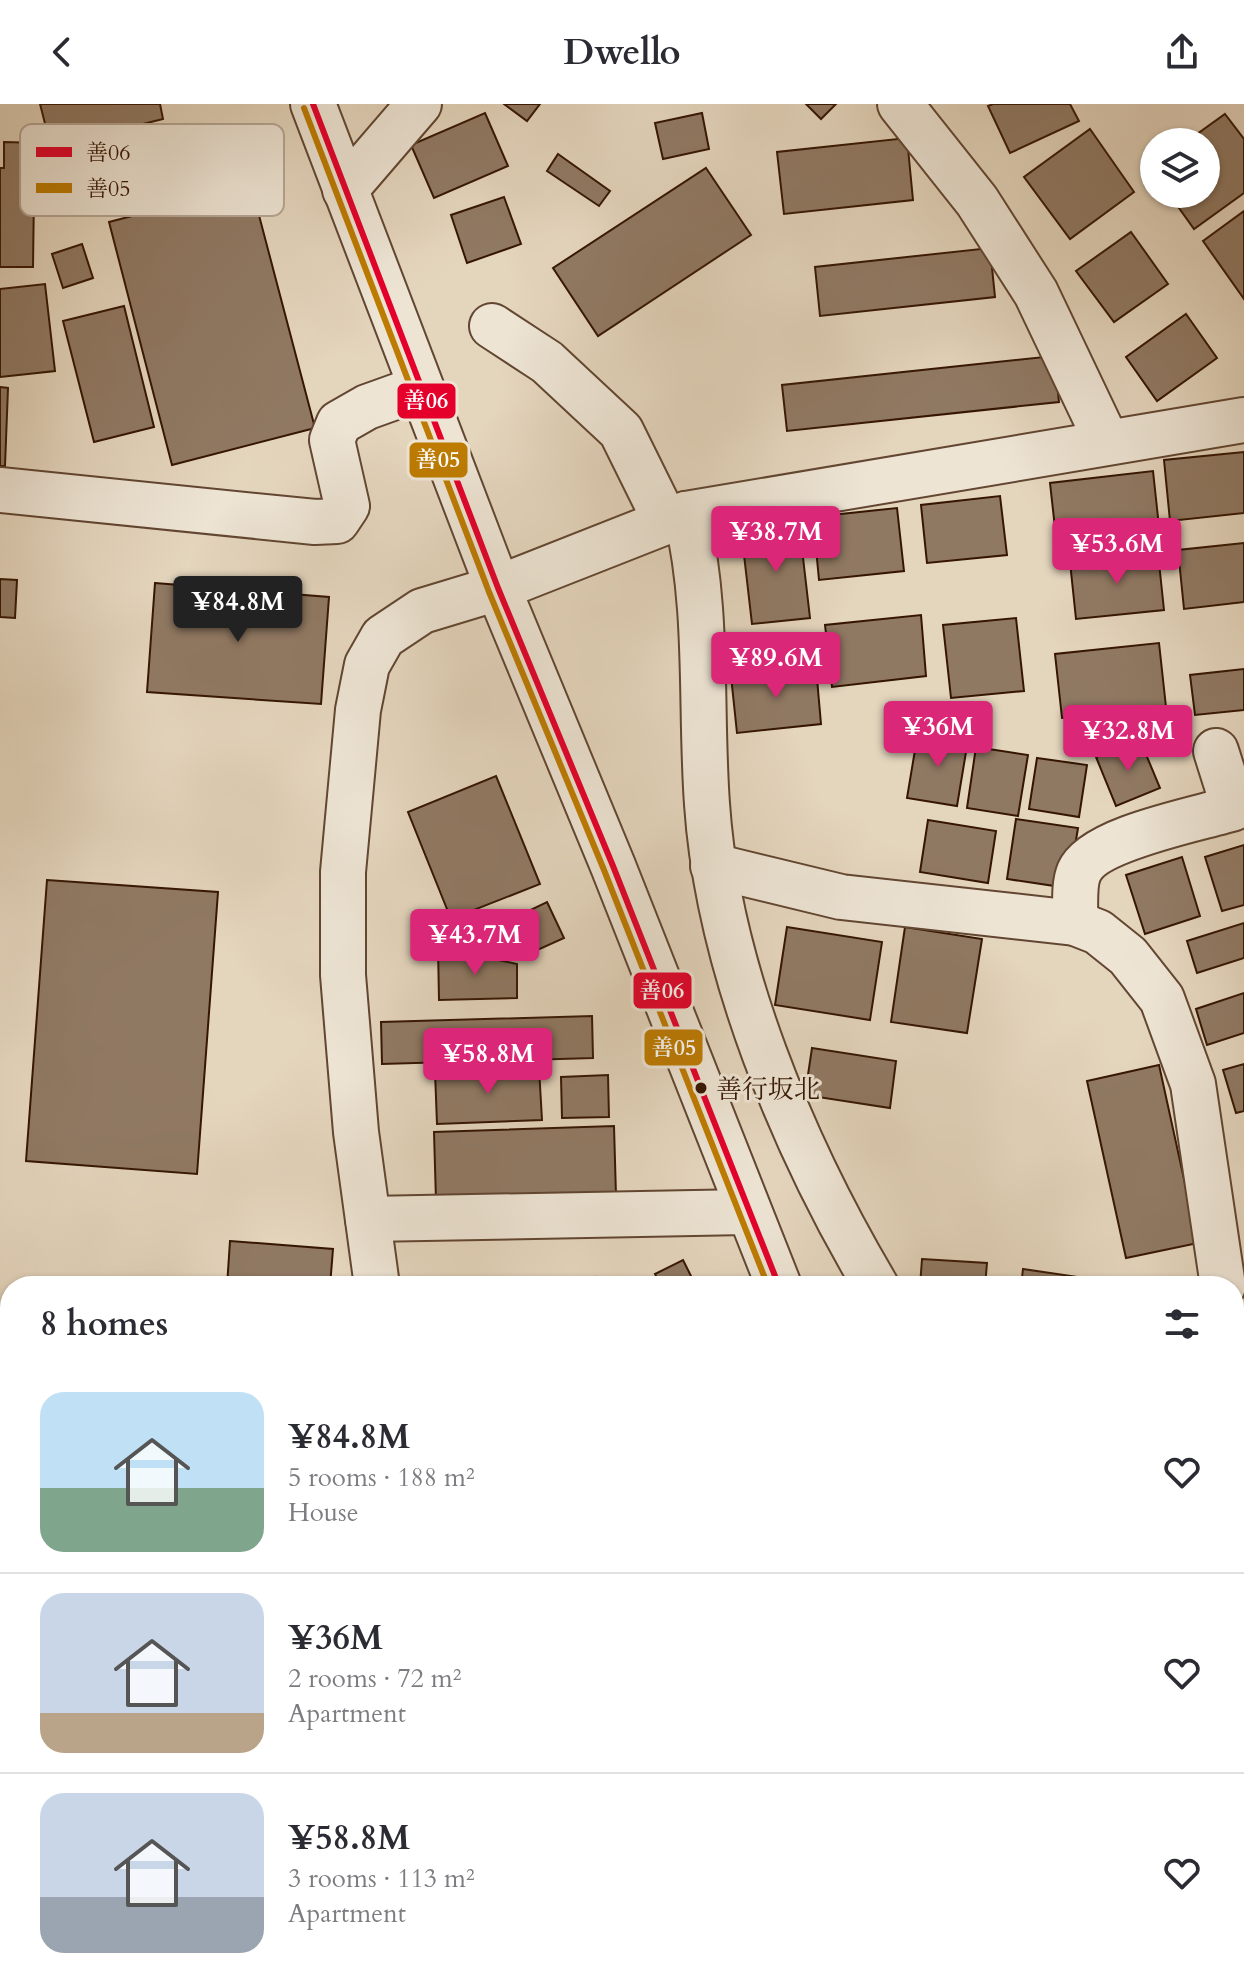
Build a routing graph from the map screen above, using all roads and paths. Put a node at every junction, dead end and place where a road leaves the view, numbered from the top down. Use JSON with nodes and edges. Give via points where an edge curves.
{"nodes":[{"id":1,"x":313,"y":104,"type":"edge"},
{"id":2,"x":419,"y":104,"type":"edge"},
{"id":3,"x":900,"y":104,"type":"edge"},
{"id":4,"x":345,"y":190,"type":"junction"},
{"id":5,"x":492,"y":326,"type":"dead end"},
{"id":6,"x":420,"y":388,"type":"junction"},
{"id":7,"x":1244,"y":420,"type":"edge"},
{"id":8,"x":1107,"y":442,"type":"junction"},
{"id":9,"x":0,"y":490,"type":"edge"},
{"id":10,"x":676,"y":518,"type":"junction"},
{"id":11,"x":498,"y":588,"type":"junction"},
{"id":12,"x":1216,"y":751,"type":"dead end"},
{"id":13,"x":713,"y":866,"type":"junction"},
{"id":14,"x":1075,"y":923,"type":"junction"},
{"id":15,"x":747,"y":1212,"type":"junction"},
{"id":16,"x":368,"y":1219,"type":"junction"},
{"id":17,"x":376,"y":1276,"type":"edge"},
{"id":18,"x":775,"y":1276,"type":"edge"},
{"id":19,"x":870,"y":1276,"type":"edge"},
{"id":20,"x":1222,"y":1276,"type":"edge"}],
"edges":[{"from":1,"to":4,"type":"street"},
{"from":2,"to":4,"type":"street"},
{"from":3,"to":8,"type":"street","via":[[977,201],[1036,293]]},
{"from":4,"to":6,"type":"street"},
{"from":5,"to":10,"type":"street","via":[[547,362],[621,431]]},
{"from":6,"to":9,"type":"street","via":[[339,423],[332,440],[347,506],[337,521]]},
{"from":6,"to":11,"type":"street"},
{"from":7,"to":8,"type":"street"},
{"from":8,"to":10,"type":"street"},
{"from":10,"to":11,"type":"street"},
{"from":10,"to":13,"type":"street","via":[[697,561]]},
{"from":11,"to":15,"type":"street"},
{"from":11,"to":16,"type":"street","via":[[422,611],[383,637],[367,665],[343,872],[343,975]]},
{"from":12,"to":14,"type":"street","via":[[1234,808],[1111,845],[1091,857],[1079,873]]},
{"from":13,"to":14,"type":"street","via":[[841,897]]},
{"from":13,"to":19,"type":"street","via":[[727,931],[793,1127],[834,1215]]},
{"from":14,"to":20,"type":"street","via":[[1098,932],[1128,956],[1162,999],[1193,1084]]},
{"from":15,"to":16,"type":"street"},
{"from":15,"to":18,"type":"street"},
{"from":16,"to":17,"type":"street"}]}
